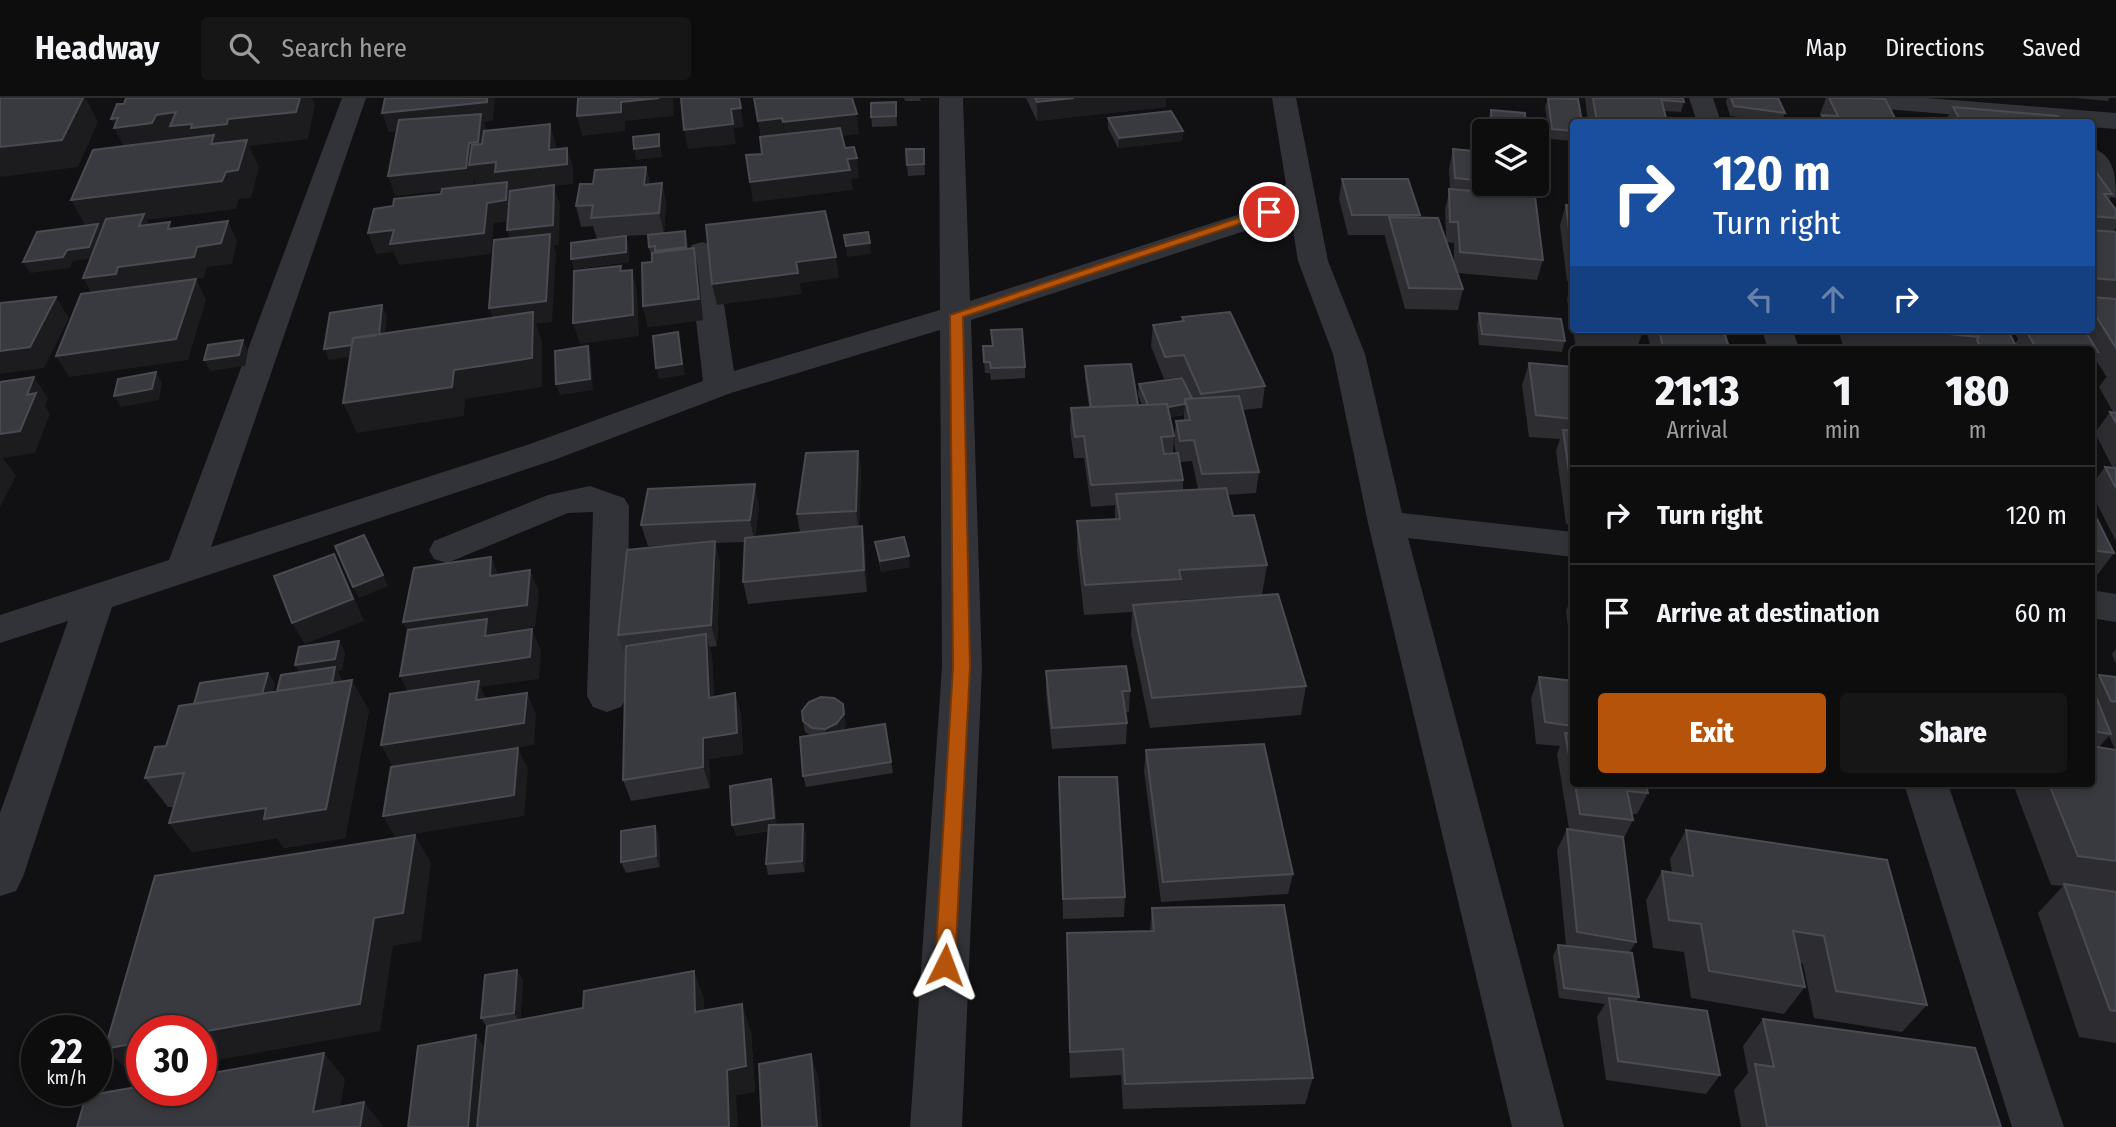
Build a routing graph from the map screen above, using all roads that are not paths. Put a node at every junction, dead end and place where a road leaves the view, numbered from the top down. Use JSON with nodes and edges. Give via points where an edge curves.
{"nodes":[{"id":1,"x":354,"y":98,"type":"edge"},
{"id":2,"x":951,"y":98,"type":"edge"},
{"id":3,"x":1283,"y":98,"type":"edge"},
{"id":4,"x":1701,"y":98,"type":"edge"},
{"id":5,"x":1837,"y":98,"type":"edge"},
{"id":6,"x":2060,"y":113,"type":"edge"},
{"id":7,"x":1708,"y":119,"type":"edge"},
{"id":8,"x":2116,"y":121,"type":"edge"},
{"id":9,"x":2095,"y":161,"type":"edge"},
{"id":10,"x":1298,"y":187,"type":"junction"},
{"id":11,"x":2116,"y":190,"type":"edge"},
{"id":12,"x":702,"y":251,"type":"dead end"},
{"id":13,"x":956,"y":315,"type":"junction"},
{"id":14,"x":720,"y":386,"type":"junction"},
{"id":15,"x":542,"y":452,"type":"junction"},
{"id":16,"x":561,"y":503,"type":"junction"},
{"id":17,"x":1386,"y":523,"type":"junction"},
{"id":18,"x":1570,"y":544,"type":"edge"},
{"id":19,"x":447,"y":550,"type":"dead end"},
{"id":20,"x":184,"y":568,"type":"junction"},
{"id":21,"x":95,"y":599,"type":"junction"},
{"id":22,"x":2095,"y":605,"type":"edge"},
{"id":23,"x":2116,"y":608,"type":"edge"},
{"id":24,"x":0,"y":629,"type":"edge"},
{"id":25,"x":607,"y":696,"type":"dead end"},
{"id":26,"x":1927,"y":787,"type":"edge"},
{"id":27,"x":0,"y":877,"type":"edge"},
{"id":28,"x":936,"y":1127,"type":"edge"},
{"id":29,"x":1538,"y":1127,"type":"edge"},
{"id":30,"x":2038,"y":1127,"type":"edge"}],
"edges":[{"from":1,"to":20,"type":"street"},
{"from":2,"to":13,"type":"street"},
{"from":3,"to":10,"type":"street"},
{"from":4,"to":7,"type":"street"},
{"from":5,"to":6,"type":"street"},
{"from":6,"to":8,"type":"street"},
{"from":9,"to":11,"type":"street"},
{"from":10,"to":13,"type":"street","via":[[1285,203],[1247,221]]},
{"from":10,"to":17,"type":"street","via":[[1313,261],[1349,354]]},
{"from":12,"to":14,"type":"street"},
{"from":13,"to":14,"type":"street"},
{"from":13,"to":28,"type":"street","via":[[962,667]]},
{"from":14,"to":15,"type":"street"},
{"from":15,"to":16,"type":"street"},
{"from":15,"to":20,"type":"street"},
{"from":16,"to":19,"type":"street"},
{"from":16,"to":25,"type":"street","via":[[590,498],[611,506]]},
{"from":17,"to":18,"type":"street"},
{"from":17,"to":29,"type":"street"},
{"from":20,"to":21,"type":"street"},
{"from":21,"to":24,"type":"street"},
{"from":21,"to":27,"type":"street"},
{"from":22,"to":23,"type":"street"},
{"from":26,"to":30,"type":"street"}]}
